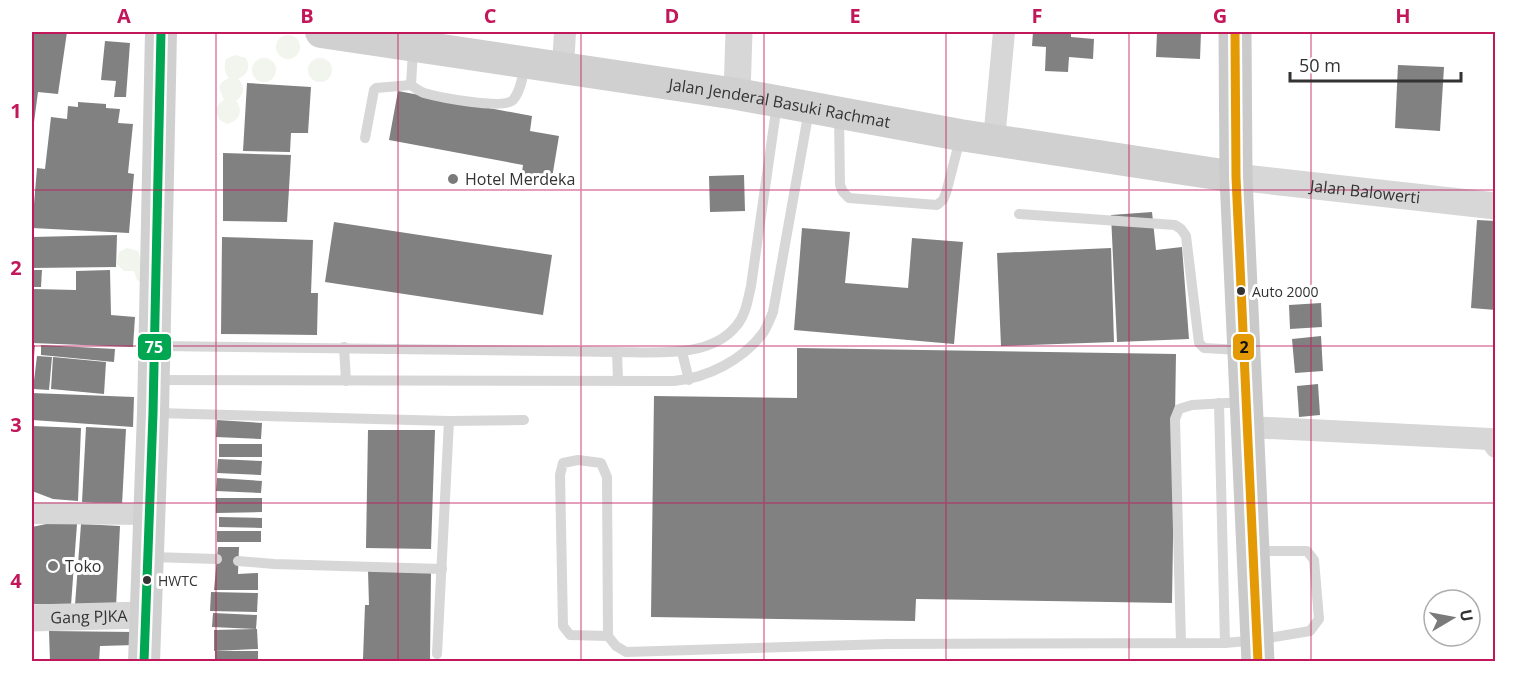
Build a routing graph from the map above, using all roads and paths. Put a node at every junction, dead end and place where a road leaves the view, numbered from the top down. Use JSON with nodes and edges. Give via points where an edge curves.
{"nodes":[{"id":1,"x":161,"y":32,"type":"edge"},
{"id":2,"x":321,"y":32,"type":"edge"},
{"id":3,"x":565,"y":32,"type":"edge"},
{"id":4,"x":739,"y":32,"type":"edge"},
{"id":5,"x":1005,"y":32,"type":"edge"},
{"id":6,"x":1235,"y":32,"type":"edge"},
{"id":7,"x":353,"y":34,"type":"edge"},
{"id":8,"x":430,"y":45,"type":"junction"},
{"id":9,"x":526,"y":61,"type":"junction"},
{"id":10,"x":563,"y":66,"type":"junction"},
{"id":11,"x":411,"y":85,"type":"junction"},
{"id":12,"x":737,"y":94,"type":"junction"},
{"id":13,"x":777,"y":101,"type":"junction"},
{"id":14,"x":824,"y":109,"type":"junction"},
{"id":15,"x":960,"y":135,"type":"junction"},
{"id":16,"x":365,"y":138,"type":"dead end"},
{"id":17,"x":994,"y":140,"type":"junction"},
{"id":18,"x":1236,"y":177,"type":"junction"},
{"id":19,"x":1496,"y":206,"type":"edge"},
{"id":20,"x":1019,"y":214,"type":"dead end"},
{"id":21,"x":155,"y":346,"type":"junction"},
{"id":22,"x":345,"y":347,"type":"junction"},
{"id":23,"x":1244,"y":350,"type":"junction"},
{"id":24,"x":617,"y":352,"type":"junction"},
{"id":25,"x":682,"y":352,"type":"junction"},
{"id":26,"x":154,"y":380,"type":"junction"},
{"id":27,"x":618,"y":380,"type":"junction"},
{"id":28,"x":689,"y":380,"type":"junction"},
{"id":29,"x":346,"y":381,"type":"junction"},
{"id":30,"x":1238,"y":410,"type":"junction"},
{"id":31,"x":153,"y":413,"type":"junction"},
{"id":32,"x":524,"y":420,"type":"dead end"},
{"id":33,"x":449,"y":421,"type":"junction"},
{"id":34,"x":1496,"y":447,"type":"edge"},
{"id":35,"x":32,"y":513,"type":"edge"},
{"id":36,"x":149,"y":514,"type":"junction"},
{"id":37,"x":1253,"y":551,"type":"junction"},
{"id":38,"x":147,"y":557,"type":"junction"},
{"id":39,"x":217,"y":559,"type":"dead end"},
{"id":40,"x":238,"y":561,"type":"dead end"},
{"id":41,"x":442,"y":569,"type":"junction"},
{"id":42,"x":145,"y":615,"type":"junction"},
{"id":43,"x":32,"y":618,"type":"edge"},
{"id":44,"x":608,"y":636,"type":"junction"},
{"id":45,"x":1181,"y":643,"type":"junction"},
{"id":46,"x":1225,"y":643,"type":"junction"},
{"id":47,"x":1258,"y":651,"type":"edge"},
{"id":48,"x":437,"y":654,"type":"dead end"},
{"id":49,"x":144,"y":662,"type":"edge"}],
"edges":[{"from":1,"to":21,"type":"main road"},
{"from":2,"to":7,"type":"main road","name":"Jalan Jenderal Basuki Rachmat"},
{"from":3,"to":10,"type":"street"},
{"from":4,"to":12,"type":"street"},
{"from":5,"to":17,"type":"street"},
{"from":6,"to":18,"type":"main road"},
{"from":7,"to":8,"type":"main road","name":"Jalan Jenderal Basuki Rachmat"},
{"from":8,"to":9,"type":"main road","name":"Jalan Jenderal Basuki Rachmat"},
{"from":8,"to":11,"type":"lane"},
{"from":9,"to":10,"type":"main road","name":"Jalan Jenderal Basuki Rachmat"},
{"from":9,"to":11,"type":"lane","via":[[521,84],[506,104],[422,92]]},
{"from":10,"to":12,"type":"main road","name":"Jalan Jenderal Basuki Rachmat"},
{"from":11,"to":16,"type":"lane","via":[[374,90]]},
{"from":12,"to":13,"type":"main road","name":"Jalan Jenderal Basuki Rachmat"},
{"from":13,"to":14,"type":"main road","name":"Jalan Jenderal Basuki Rachmat"},
{"from":13,"to":25,"type":"lane","via":[[745,310],[736,326],[723,337]]},
{"from":14,"to":15,"type":"main road","name":"Jalan Jenderal Basuki Rachmat"},
{"from":14,"to":15,"type":"lane","via":[[840,185],[849,198],[938,205],[946,193]]},
{"from":14,"to":28,"type":"lane","via":[[769,322],[759,338],[738,356]]},
{"from":15,"to":17,"type":"main road","name":"Jalan Jenderal Basuki Rachmat"},
{"from":17,"to":18,"type":"main road","name":"Jalan Jenderal Basuki Rachmat"},
{"from":18,"to":19,"type":"street","name":"Jalan Balowerti"},
{"from":18,"to":23,"type":"main road"},
{"from":20,"to":23,"type":"lane","via":[[1175,225],[1186,236],[1201,346]]},
{"from":21,"to":22,"type":"lane"},
{"from":21,"to":26,"type":"main road"},
{"from":22,"to":24,"type":"lane"},
{"from":22,"to":29,"type":"lane"},
{"from":23,"to":30,"type":"main road"},
{"from":24,"to":25,"type":"lane"},
{"from":24,"to":27,"type":"lane"},
{"from":25,"to":28,"type":"lane"},
{"from":26,"to":29,"type":"lane"},
{"from":26,"to":31,"type":"main road"},
{"from":27,"to":28,"type":"lane"},
{"from":27,"to":29,"type":"lane"},
{"from":30,"to":34,"type":"street","via":[[1490,439]]},
{"from":30,"to":37,"type":"main road"},
{"from":30,"to":45,"type":"lane","via":[[1192,405],[1179,409],[1175,419]]},
{"from":30,"to":46,"type":"lane"},
{"from":31,"to":33,"type":"lane"},
{"from":31,"to":36,"type":"main road"},
{"from":32,"to":33,"type":"lane"},
{"from":33,"to":41,"type":"lane"},
{"from":35,"to":36,"type":"street"},
{"from":36,"to":38,"type":"main road"},
{"from":37,"to":47,"type":"main road"},
{"from":37,"to":47,"type":"lane","via":[[1307,551],[1314,560],[1319,620],[1310,631]]},
{"from":38,"to":39,"type":"lane"},
{"from":38,"to":42,"type":"main road"},
{"from":40,"to":41,"type":"lane"},
{"from":41,"to":48,"type":"lane"},
{"from":42,"to":43,"type":"street","name":"Gang PJKA"},
{"from":42,"to":49,"type":"main road"},
{"from":44,"to":44,"type":"lane","via":[[607,477],[601,463],[563,463],[563,626],[570,635]]},
{"from":44,"to":45,"type":"lane","via":[[626,652],[887,644]]},
{"from":45,"to":46,"type":"lane"},
{"from":46,"to":47,"type":"lane"}]}
